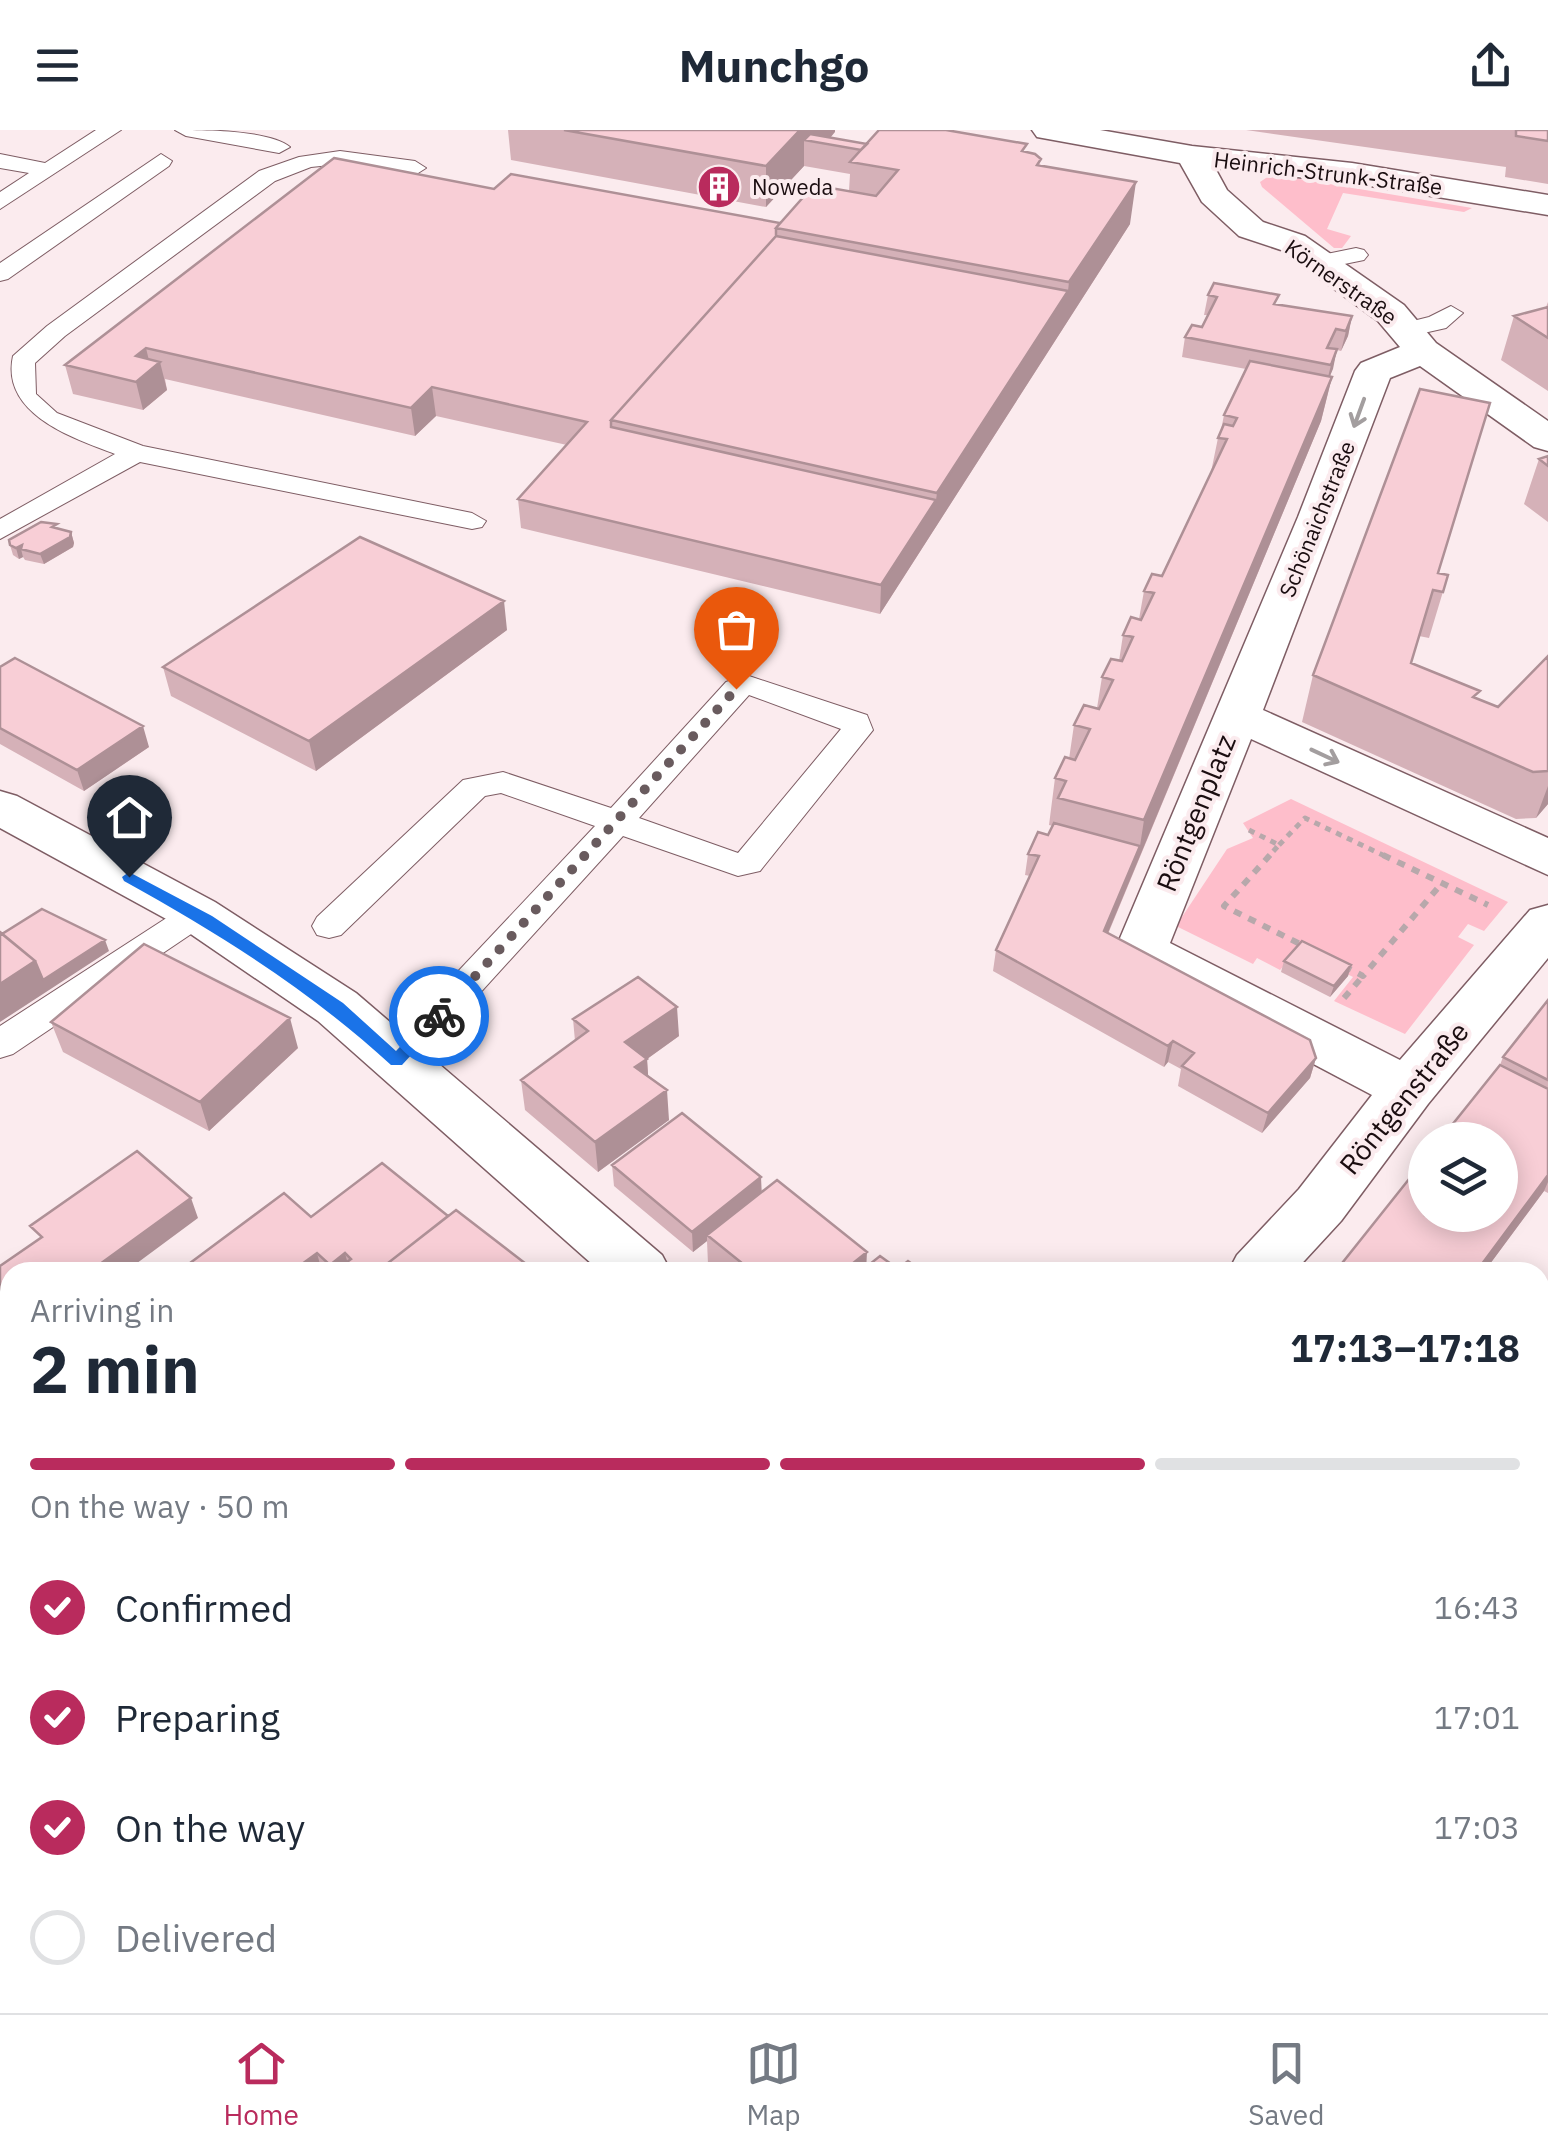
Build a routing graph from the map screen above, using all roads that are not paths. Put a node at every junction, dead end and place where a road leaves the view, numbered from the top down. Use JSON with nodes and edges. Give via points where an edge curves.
{"nodes":[{"id":1,"x":110,"y":130,"type":"edge"},
{"id":2,"x":186,"y":130,"type":"edge"},
{"id":3,"x":1048,"y":130,"type":"edge"},
{"id":4,"x":279,"y":147,"type":"dead end"},
{"id":5,"x":1192,"y":156,"type":"junction"},
{"id":6,"x":0,"y":161,"type":"edge"},
{"id":7,"x":161,"y":161,"type":"dead end"},
{"id":8,"x":415,"y":168,"type":"dead end"},
{"id":9,"x":49,"y":170,"type":"junction"},
{"id":10,"x":0,"y":202,"type":"edge"},
{"id":11,"x":1548,"y":205,"type":"edge"},
{"id":12,"x":1356,"y":255,"type":"dead end"},
{"id":13,"x":1320,"y":262,"type":"junction"},
{"id":14,"x":0,"y":274,"type":"edge"},
{"id":15,"x":1450,"y":313,"type":"dead end"},
{"id":16,"x":1414,"y":340,"type":"junction"},
{"id":17,"x":1548,"y":440,"type":"edge"},
{"id":18,"x":136,"y":453,"type":"junction"},
{"id":19,"x":472,"y":521,"type":"dead end"},
{"id":20,"x":0,"y":531,"type":"edge"},
{"id":21,"x":1236,"y":716,"type":"junction"},
{"id":22,"x":0,"y":806,"type":"edge"},
{"id":23,"x":617,"y":822,"type":"junction"},
{"id":24,"x":1548,"y":858,"type":"edge"},
{"id":25,"x":196,"y":914,"type":"junction"},
{"id":26,"x":329,"y":926,"type":"dead end"},
{"id":27,"x":1545,"y":927,"type":"edge"},
{"id":28,"x":0,"y":1044,"type":"edge"},
{"id":29,"x":396,"y":1061,"type":"junction"},
{"id":30,"x":1408,"y":1088,"type":"junction"},
{"id":31,"x":629,"y":1262,"type":"edge"},
{"id":32,"x":1267,"y":1262,"type":"edge"}],
"edges":[{"from":1,"to":9,"type":"lane"},
{"from":2,"to":4,"type":"lane"},
{"from":3,"to":5,"type":"street","name":"Heinrich-Strunk-Straße"},
{"from":5,"to":11,"type":"street","name":"Heinrich-Strunk-Straße"},
{"from":5,"to":13,"type":"street","name":"Körnerstraße","via":[[1214,195],[1251,229],[1293,243]]},
{"from":6,"to":9,"type":"lane"},
{"from":7,"to":14,"type":"lane"},
{"from":8,"to":18,"type":"lane","via":[[334,154],[267,176],[22,361],[22,396],[48,419]]},
{"from":9,"to":10,"type":"lane"},
{"from":12,"to":13,"type":"lane"},
{"from":13,"to":16,"type":"street","name":"Körnerstraße","via":[[1391,312]]},
{"from":15,"to":16,"type":"lane"},
{"from":16,"to":17,"type":"street","name":"Körnerstraße"},
{"from":16,"to":21,"type":"street","name":"Schönaichstraße","one_way":true,"via":[[1374,371]]},
{"from":18,"to":19,"type":"lane"},
{"from":18,"to":20,"type":"lane"},
{"from":21,"to":24,"type":"street","name":"Röntgenplatz","one_way":true},
{"from":21,"to":30,"type":"street","name":"Röntgenplatz","via":[[1142,950]]},
{"from":22,"to":25,"type":"street"},
{"from":23,"to":23,"type":"lane","via":[[746,684],[856,722],[858,730],[748,863]]},
{"from":23,"to":26,"type":"lane","via":[[503,782],[475,787]]},
{"from":23,"to":29,"type":"lane"},
{"from":25,"to":28,"type":"lane"},
{"from":25,"to":29,"type":"street","via":[[338,1007]]},
{"from":27,"to":30,"type":"street","name":"Röntgenstraße"},
{"from":29,"to":31,"type":"street"},
{"from":30,"to":32,"type":"street","name":"Röntgenstraße"}]}
